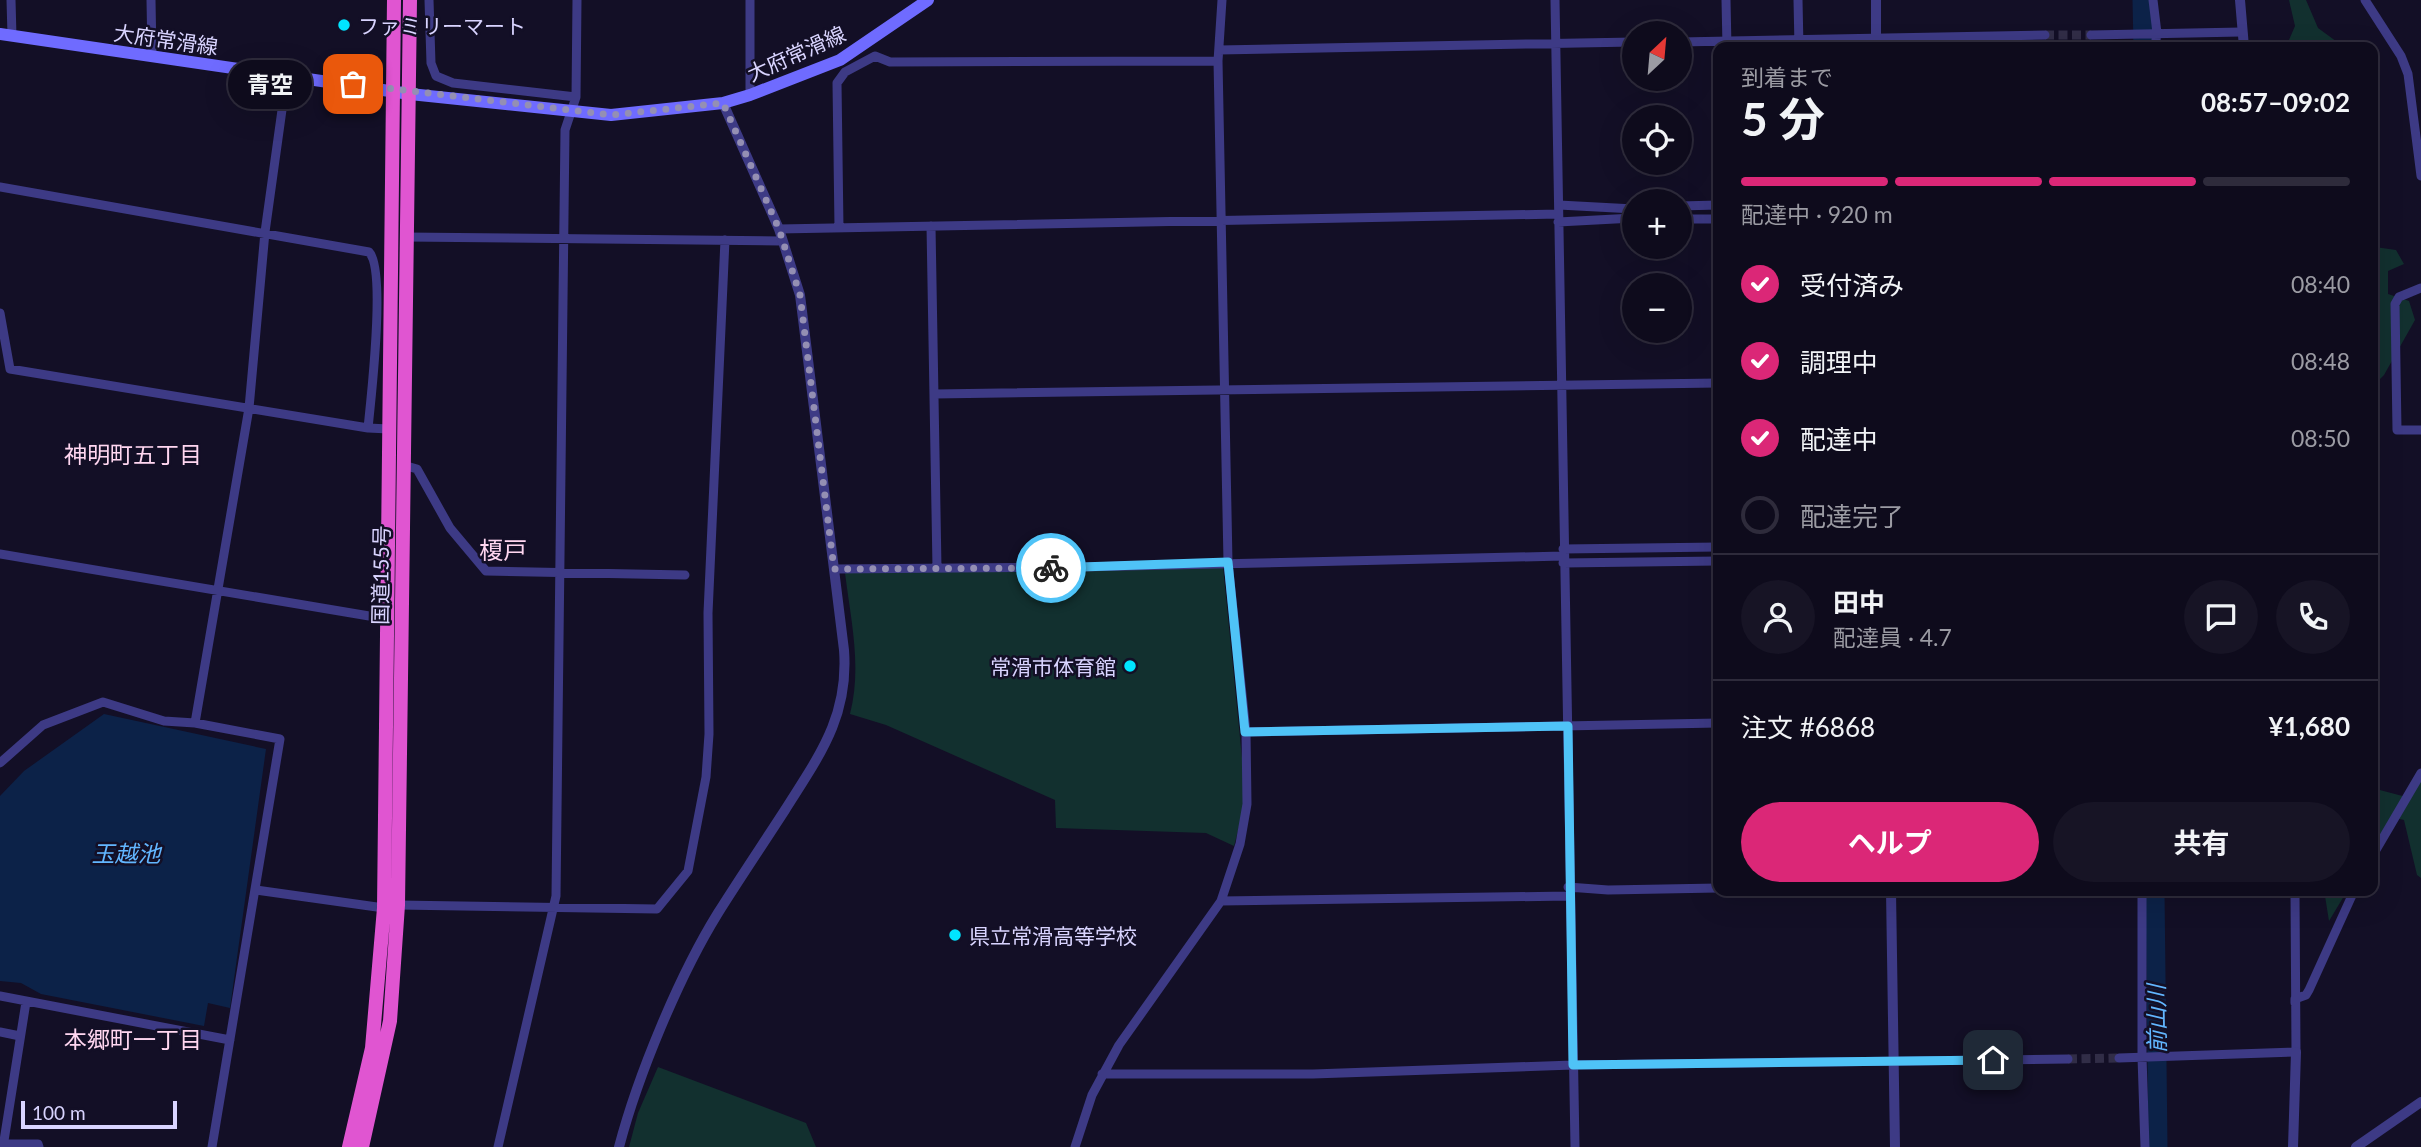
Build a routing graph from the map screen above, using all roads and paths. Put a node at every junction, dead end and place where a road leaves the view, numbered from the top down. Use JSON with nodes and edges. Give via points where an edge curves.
{"nodes":[{"id":1,"x":11,"y":0,"type":"edge"},
{"id":2,"x":151,"y":0,"type":"edge"},
{"id":3,"x":394,"y":0,"type":"edge"},
{"id":4,"x":410,"y":0,"type":"edge"},
{"id":5,"x":429,"y":0,"type":"edge"},
{"id":6,"x":577,"y":0,"type":"edge"},
{"id":7,"x":750,"y":0,"type":"edge"},
{"id":8,"x":928,"y":0,"type":"edge"},
{"id":9,"x":1222,"y":0,"type":"edge"},
{"id":10,"x":1555,"y":0,"type":"edge"},
{"id":11,"x":1727,"y":0,"type":"edge"},
{"id":12,"x":1798,"y":0,"type":"edge"},
{"id":13,"x":1876,"y":0,"type":"edge"},
{"id":14,"x":2153,"y":0,"type":"edge"},
{"id":15,"x":2240,"y":0,"type":"edge"},
{"id":16,"x":2365,"y":0,"type":"edge"},
{"id":17,"x":2241,"y":32,"type":"junction"},
{"id":18,"x":2153,"y":33,"type":"junction"},
{"id":19,"x":2091,"y":34,"type":"tunnel mouth"},
{"id":20,"x":6,"y":35,"type":"edge"},
{"id":21,"x":2045,"y":35,"type":"tunnel mouth"},
{"id":22,"x":1622,"y":42,"type":"edge"},
{"id":23,"x":1692,"y":42,"type":"edge"},
{"id":24,"x":1727,"y":42,"type":"edge"},
{"id":25,"x":1799,"y":42,"type":"edge"},
{"id":26,"x":1876,"y":42,"type":"edge"},
{"id":27,"x":1897,"y":42,"type":"edge"},
{"id":28,"x":2154,"y":42,"type":"edge"},
{"id":29,"x":2243,"y":42,"type":"edge"},
{"id":30,"x":1555,"y":43,"type":"junction"},
{"id":31,"x":1713,"y":43,"type":"edge"},
{"id":32,"x":1219,"y":50,"type":"junction"},
{"id":33,"x":152,"y":56,"type":"junction"},
{"id":34,"x":1218,"y":61,"type":"junction"},
{"id":35,"x":287,"y":74,"type":"junction"},
{"id":36,"x":393,"y":91,"type":"junction"},
{"id":37,"x":410,"y":94,"type":"junction"},
{"id":38,"x":750,"y":95,"type":"junction"},
{"id":39,"x":576,"y":97,"type":"junction"},
{"id":40,"x":723,"y":103,"type":"junction"},
{"id":41,"x":570,"y":112,"type":"junction"},
{"id":42,"x":2421,"y":176,"type":"edge"},
{"id":43,"x":0,"y":187,"type":"edge"},
{"id":44,"x":1713,"y":205,"type":"edge"},
{"id":45,"x":1692,"y":206,"type":"edge"},
{"id":46,"x":1622,"y":210,"type":"edge"},
{"id":47,"x":1558,"y":214,"type":"junction"},
{"id":48,"x":1622,"y":217,"type":"edge"},
{"id":49,"x":1692,"y":219,"type":"edge"},
{"id":50,"x":1713,"y":219,"type":"edge"},
{"id":51,"x":1221,"y":220,"type":"junction"},
{"id":52,"x":931,"y":226,"type":"junction"},
{"id":53,"x":839,"y":228,"type":"junction"},
{"id":54,"x":779,"y":229,"type":"junction"},
{"id":55,"x":265,"y":232,"type":"junction"},
{"id":56,"x":405,"y":237,"type":"junction"},
{"id":57,"x":563,"y":238,"type":"junction"},
{"id":58,"x":725,"y":240,"type":"junction"},
{"id":59,"x":781,"y":241,"type":"junction"},
{"id":60,"x":2421,"y":288,"type":"edge"},
{"id":61,"x":0,"y":313,"type":"edge"},
{"id":62,"x":1713,"y":383,"type":"edge"},
{"id":63,"x":1562,"y":386,"type":"junction"},
{"id":64,"x":1225,"y":390,"type":"junction"},
{"id":65,"x":935,"y":394,"type":"junction"},
{"id":66,"x":248,"y":408,"type":"junction"},
{"id":67,"x":368,"y":428,"type":"junction"},
{"id":68,"x":389,"y":429,"type":"junction"},
{"id":69,"x":2421,"y":430,"type":"edge"},
{"id":70,"x":403,"y":465,"type":"junction"},
{"id":71,"x":1713,"y":547,"type":"edge"},
{"id":72,"x":0,"y":554,"type":"edge"},
{"id":73,"x":1563,"y":556,"type":"junction"},
{"id":74,"x":1713,"y":561,"type":"edge"},
{"id":75,"x":1228,"y":562,"type":"junction"},
{"id":76,"x":937,"y":568,"type":"junction"},
{"id":77,"x":834,"y":569,"type":"junction"},
{"id":78,"x":559,"y":572,"type":"junction"},
{"id":79,"x":685,"y":575,"type":"dead end"},
{"id":80,"x":217,"y":591,"type":"junction"},
{"id":81,"x":387,"y":619,"type":"junction"},
{"id":82,"x":195,"y":723,"type":"junction"},
{"id":83,"x":1713,"y":723,"type":"edge"},
{"id":84,"x":1568,"y":726,"type":"junction"},
{"id":85,"x":1245,"y":732,"type":"junction"},
{"id":86,"x":0,"y":763,"type":"edge"},
{"id":87,"x":2421,"y":773,"type":"edge"},
{"id":88,"x":2378,"y":846,"type":"edge"},
{"id":89,"x":1713,"y":888,"type":"edge"},
{"id":90,"x":256,"y":890,"type":"junction"},
{"id":91,"x":1568,"y":891,"type":"junction"},
{"id":92,"x":1891,"y":896,"type":"edge"},
{"id":93,"x":2142,"y":896,"type":"edge"},
{"id":94,"x":2295,"y":896,"type":"edge"},
{"id":95,"x":2352,"y":896,"type":"edge"},
{"id":96,"x":1221,"y":901,"type":"junction"},
{"id":97,"x":391,"y":907,"type":"junction"},
{"id":98,"x":555,"y":908,"type":"junction"},
{"id":99,"x":0,"y":996,"type":"edge"},
{"id":100,"x":26,"y":1002,"type":"junction"},
{"id":101,"x":2295,"y":1019,"type":"junction"},
{"id":102,"x":0,"y":1032,"type":"edge"},
{"id":103,"x":20,"y":1036,"type":"junction"},
{"id":104,"x":230,"y":1040,"type":"junction"},
{"id":105,"x":2296,"y":1052,"type":"junction"},
{"id":106,"x":2144,"y":1057,"type":"junction"},
{"id":107,"x":2119,"y":1058,"type":"tunnel mouth"},
{"id":108,"x":2068,"y":1059,"type":"tunnel mouth"},
{"id":109,"x":1894,"y":1062,"type":"junction"},
{"id":110,"x":1573,"y":1065,"type":"junction"},
{"id":111,"x":1102,"y":1074,"type":"junction"},
{"id":112,"x":2421,"y":1102,"type":"edge"},
{"id":113,"x":4,"y":1146,"type":"edge"},
{"id":114,"x":39,"y":1147,"type":"edge"},
{"id":115,"x":212,"y":1147,"type":"edge"},
{"id":116,"x":349,"y":1147,"type":"edge"},
{"id":117,"x":362,"y":1147,"type":"edge"},
{"id":118,"x":498,"y":1147,"type":"edge"},
{"id":119,"x":619,"y":1147,"type":"edge"},
{"id":120,"x":1075,"y":1147,"type":"edge"},
{"id":121,"x":1575,"y":1147,"type":"edge"},
{"id":122,"x":1895,"y":1147,"type":"edge"},
{"id":123,"x":2146,"y":1147,"type":"edge"},
{"id":124,"x":2293,"y":1147,"type":"edge"},
{"id":125,"x":2356,"y":1147,"type":"edge"}],
"edges":[{"from":1,"to":20,"type":"street"},
{"from":2,"to":33,"type":"street"},
{"from":3,"to":36,"type":"highway","name":"国道155号"},
{"from":4,"to":37,"type":"highway","name":"国道155号"},
{"from":5,"to":39,"type":"street","via":[[431,63],[436,76],[453,83]]},
{"from":6,"to":39,"type":"street"},
{"from":7,"to":38,"type":"street"},
{"from":8,"to":38,"type":"main road","name":"大府常滑線","via":[[841,60]]},
{"from":9,"to":32,"type":"street"},
{"from":10,"to":30,"type":"street"},
{"from":11,"to":24,"type":"street"},
{"from":12,"to":25,"type":"street"},
{"from":13,"to":26,"type":"street"},
{"from":14,"to":18,"type":"street"},
{"from":15,"to":17,"type":"street"},
{"from":16,"to":42,"type":"street","via":[[2408,74]]},
{"from":17,"to":18,"type":"street"},
{"from":17,"to":29,"type":"street"},
{"from":18,"to":19,"type":"street"},
{"from":18,"to":28,"type":"street"},
{"from":20,"to":33,"type":"main road","name":"大府常滑線"},
{"from":21,"to":27,"type":"street"},
{"from":22,"to":30,"type":"street"},
{"from":23,"to":31,"type":"street"},
{"from":30,"to":32,"type":"street"},
{"from":30,"to":47,"type":"street"},
{"from":32,"to":34,"type":"street"},
{"from":33,"to":35,"type":"main road","name":"大府常滑線"},
{"from":34,"to":51,"type":"street"},
{"from":34,"to":53,"type":"street","via":[[890,62],[875,56],[845,72],[837,83]]},
{"from":35,"to":36,"type":"main road","name":"大府常滑線"},
{"from":35,"to":55,"type":"street"},
{"from":36,"to":37,"type":"main road","name":"大府常滑線"},
{"from":36,"to":68,"type":"highway","name":"国道155号"},
{"from":37,"to":41,"type":"main road","name":"大府常滑線"},
{"from":37,"to":56,"type":"highway","name":"国道155号"},
{"from":38,"to":40,"type":"main road","name":"大府常滑線"},
{"from":39,"to":41,"type":"street"},
{"from":40,"to":41,"type":"main road","name":"大府常滑線","via":[[647,114]]},
{"from":40,"to":54,"type":"street"},
{"from":41,"to":57,"type":"street","via":[[565,130]]},
{"from":43,"to":55,"type":"street"},
{"from":44,"to":45,"type":"street"},
{"from":46,"to":47,"type":"street"},
{"from":47,"to":48,"type":"street"},
{"from":47,"to":51,"type":"street"},
{"from":47,"to":63,"type":"street"},
{"from":49,"to":50,"type":"street"},
{"from":51,"to":52,"type":"street"},
{"from":51,"to":64,"type":"street"},
{"from":52,"to":53,"type":"street"},
{"from":52,"to":65,"type":"street"},
{"from":53,"to":54,"type":"street"},
{"from":54,"to":59,"type":"street"},
{"from":55,"to":66,"type":"street"},
{"from":55,"to":67,"type":"street","via":[[364,249],[373,257],[376,335]]},
{"from":56,"to":57,"type":"street"},
{"from":56,"to":70,"type":"highway","name":"国道155号"},
{"from":57,"to":58,"type":"street"},
{"from":57,"to":78,"type":"street"},
{"from":58,"to":59,"type":"street"},
{"from":58,"to":98,"type":"street","via":[[708,600],[709,734],[688,871],[657,909]]},
{"from":59,"to":77,"type":"street","via":[[800,295]]},
{"from":60,"to":69,"type":"street","via":[[2399,297],[2395,304],[2397,430]]},
{"from":61,"to":66,"type":"street","via":[[10,369]]},
{"from":62,"to":63,"type":"street"},
{"from":63,"to":64,"type":"street"},
{"from":63,"to":73,"type":"street"},
{"from":64,"to":65,"type":"street"},
{"from":64,"to":75,"type":"street"},
{"from":65,"to":76,"type":"street"},
{"from":66,"to":67,"type":"street"},
{"from":66,"to":80,"type":"street"},
{"from":67,"to":68,"type":"street"},
{"from":68,"to":81,"type":"highway","name":"国道155号"},
{"from":70,"to":78,"type":"street","via":[[417,469],[450,528],[486,571]]},
{"from":70,"to":97,"type":"highway","name":"国道155号"},
{"from":71,"to":73,"type":"street"},
{"from":72,"to":80,"type":"street"},
{"from":73,"to":74,"type":"street"},
{"from":73,"to":75,"type":"street"},
{"from":73,"to":84,"type":"street"},
{"from":75,"to":76,"type":"street"},
{"from":75,"to":85,"type":"street"},
{"from":76,"to":77,"type":"street"},
{"from":77,"to":119,"type":"street","via":[[845,666],[836,720],[820,759],[718,913],[690,964]]},
{"from":78,"to":79,"type":"street"},
{"from":78,"to":98,"type":"street"},
{"from":80,"to":81,"type":"street"},
{"from":80,"to":82,"type":"street"},
{"from":81,"to":97,"type":"highway","name":"国道155号"},
{"from":82,"to":86,"type":"street","via":[[164,721],[111,703],[97,703],[43,724]]},
{"from":82,"to":90,"type":"street","via":[[280,739]]},
{"from":83,"to":84,"type":"street"},
{"from":84,"to":85,"type":"street"},
{"from":84,"to":91,"type":"street"},
{"from":85,"to":96,"type":"street","via":[[1247,804],[1240,844]]},
{"from":87,"to":88,"type":"street"},
{"from":89,"to":91,"type":"street"},
{"from":90,"to":97,"type":"street"},
{"from":90,"to":104,"type":"street"},
{"from":91,"to":96,"type":"street"},
{"from":91,"to":110,"type":"street"},
{"from":92,"to":109,"type":"street"},
{"from":93,"to":106,"type":"street"},
{"from":94,"to":101,"type":"street"},
{"from":95,"to":101,"type":"street","via":[[2308,990],[2295,999]]},
{"from":96,"to":111,"type":"street"},
{"from":97,"to":98,"type":"street"},
{"from":97,"to":116,"type":"highway","name":"国道155号","via":[[372,1048]]},
{"from":97,"to":117,"type":"highway","name":"国道155号","via":[[390,1021]]},
{"from":98,"to":118,"type":"street"},
{"from":99,"to":100,"type":"street"},
{"from":100,"to":103,"type":"street"},
{"from":100,"to":104,"type":"street"},
{"from":101,"to":105,"type":"street"},
{"from":102,"to":103,"type":"street"},
{"from":103,"to":113,"type":"street"},
{"from":104,"to":115,"type":"street"},
{"from":105,"to":106,"type":"street"},
{"from":105,"to":124,"type":"street"},
{"from":106,"to":107,"type":"street"},
{"from":106,"to":123,"type":"street"},
{"from":108,"to":109,"type":"street"},
{"from":109,"to":110,"type":"street"},
{"from":109,"to":122,"type":"street"},
{"from":110,"to":111,"type":"street","via":[[1312,1074]]},
{"from":110,"to":121,"type":"street"},
{"from":111,"to":120,"type":"street"},
{"from":112,"to":125,"type":"street"},
{"from":113,"to":114,"type":"street"}]}
